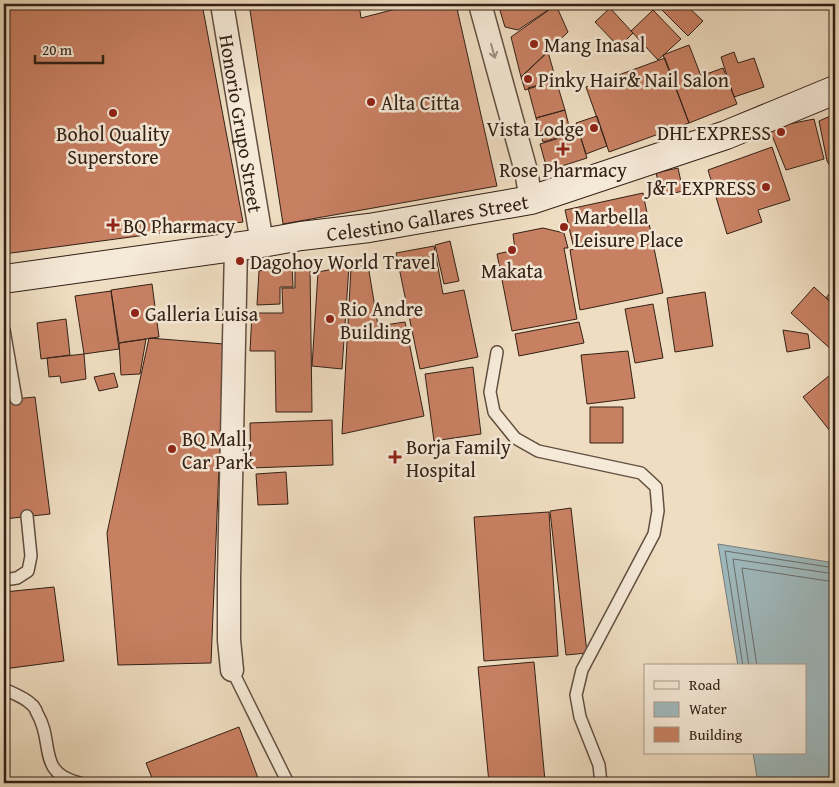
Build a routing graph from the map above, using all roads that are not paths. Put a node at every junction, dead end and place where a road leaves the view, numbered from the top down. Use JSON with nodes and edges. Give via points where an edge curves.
{"nodes":[{"id":1,"x":222,"y":4,"type":"edge"},
{"id":2,"x":480,"y":4,"type":"edge"},
{"id":3,"x":835,"y":90,"type":"edge"},
{"id":4,"x":531,"y":200,"type":"junction"},
{"id":5,"x":249,"y":245,"type":"junction"},
{"id":6,"x":4,"y":279,"type":"edge"},
{"id":7,"x":4,"y":330,"type":"edge"},
{"id":8,"x":497,"y":352,"type":"dead end"},
{"id":9,"x":16,"y":399,"type":"dead end"},
{"id":10,"x":27,"y":516,"type":"dead end"},
{"id":11,"x":4,"y":580,"type":"edge"},
{"id":12,"x":232,"y":670,"type":"joint"},
{"id":13,"x":4,"y":689,"type":"edge"},
{"id":14,"x":80,"y":783,"type":"edge"},
{"id":15,"x":288,"y":783,"type":"edge"},
{"id":16,"x":601,"y":783,"type":"edge"}],
"edges":[{"from":1,"to":5,"type":"street","name":"Honorio Grupo Street"},
{"from":2,"to":4,"type":"street","one_way":true},
{"from":3,"to":4,"type":"main road","name":"Celestino Gallares Street","via":[[726,135]]},
{"from":4,"to":5,"type":"main road","name":"Celestino Gallares Street","via":[[369,228],[299,229]]},
{"from":5,"to":6,"type":"main road","name":"Celestino Gallares Street"},
{"from":5,"to":12,"type":"street","name":"Honorio Grupo Street","via":[[229,578]]},
{"from":7,"to":9,"type":"lane"},
{"from":8,"to":16,"type":"lane","via":[[490,392],[494,412],[515,438],[538,451],[641,474],[656,487],[658,511],[654,534],[582,670],[576,695],[580,717],[599,765]]},
{"from":10,"to":11,"type":"lane","via":[[31,556],[28,571]]},
{"from":12,"to":15,"type":"lane"},
{"from":13,"to":14,"type":"lane","via":[[32,704],[44,724],[49,756],[56,772]]}]}
